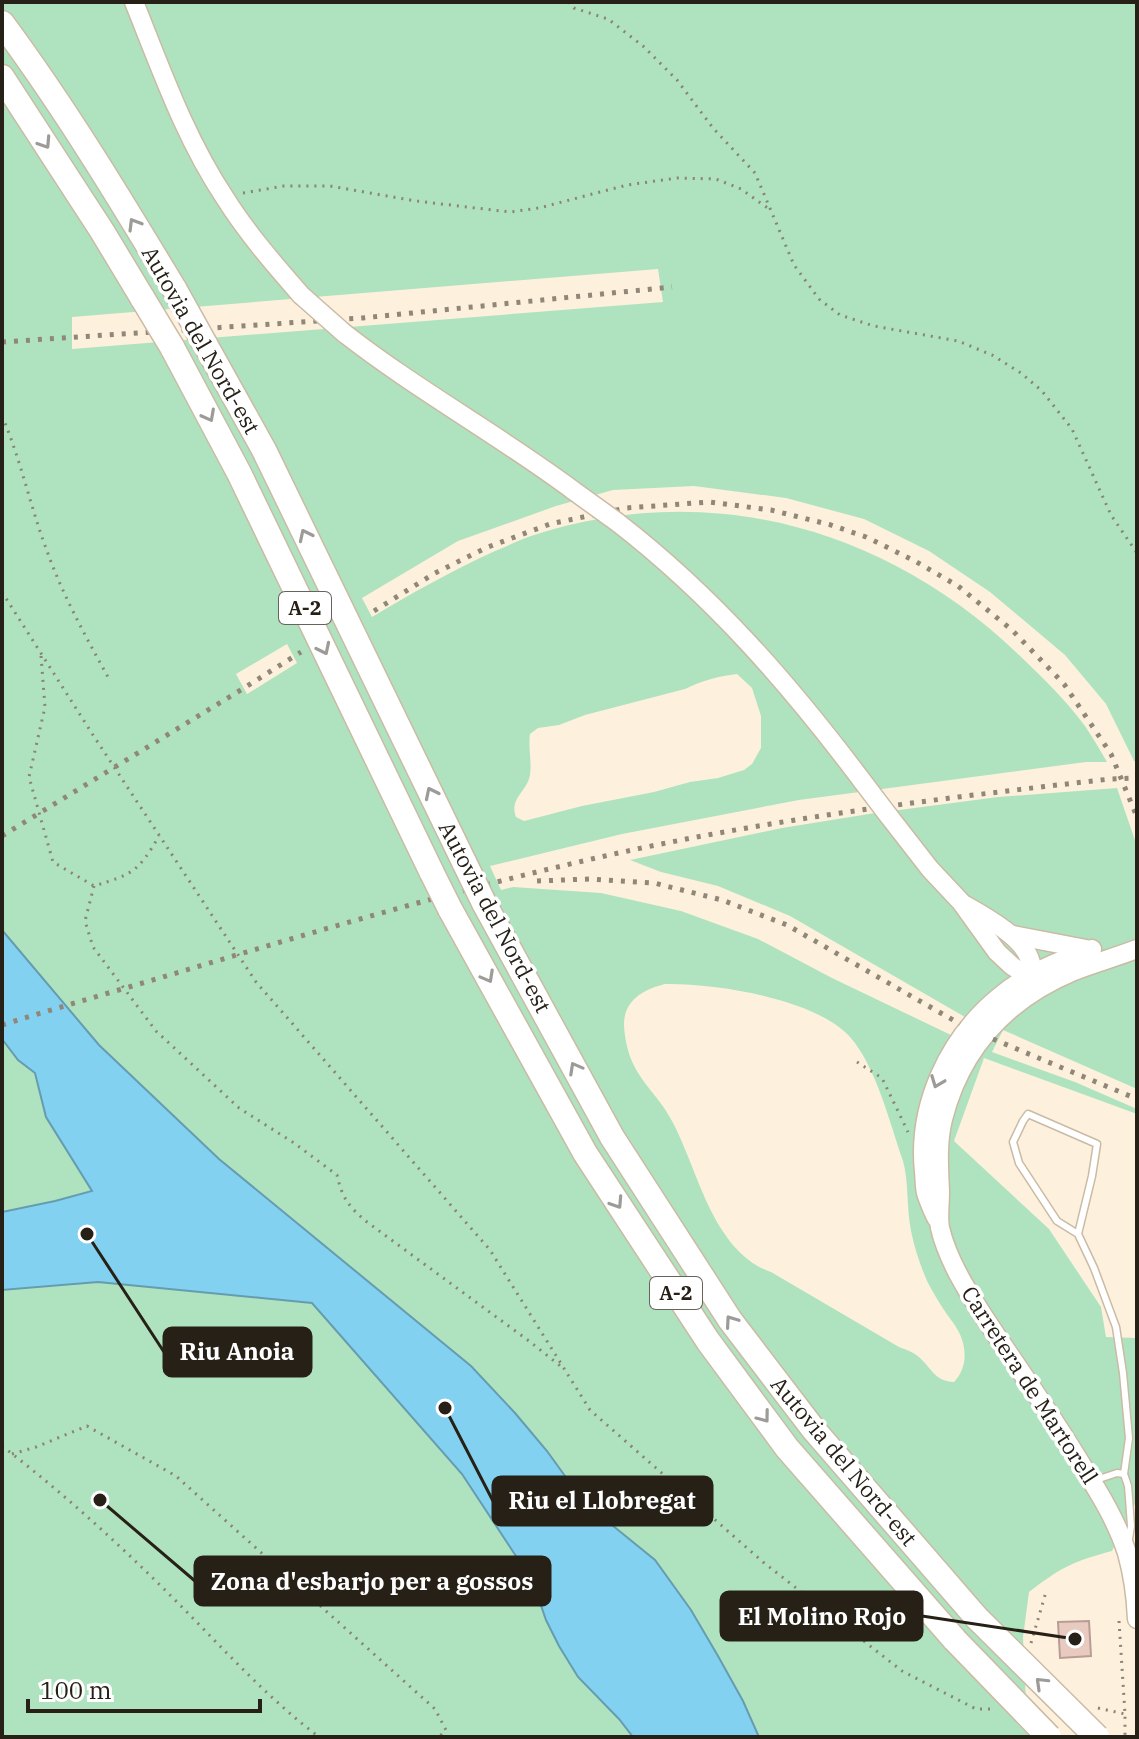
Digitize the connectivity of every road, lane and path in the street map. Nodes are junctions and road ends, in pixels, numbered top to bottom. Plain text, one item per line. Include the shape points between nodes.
1 (134, 2) edge
2 (568, 2) edge
3 (2, 23) edge
4 (2, 77) edge
5 (224, 197) junction
6 (771, 211) junction
7 (2, 416) edge
8 (1137, 553) edge
9 (2, 592) edge
10 (40, 652) junction
11 (109, 679) dead end
12 (159, 835) junction
13 (94, 886) junction
14 (961, 902) junction
15 (1013, 935) junction
16 (1137, 947) edge
17 (1092, 949) junction
18 (997, 952) junction
19 (1076, 970) junction
20 (1032, 974) junction
21 (998, 997) junction
22 (857, 1062) dead end
23 (958, 1078) junction
24 (930, 1152) junction
25 (1078, 1234) junction
26 (566, 1371) junction
27 (2, 1446) edge
28 (12, 1454) junction
29 (1124, 1474) junction
30 (1092, 1482) junction
31 (1129, 1498) junction
32 (1107, 1507) junction
33 (1127, 1554) junction
34 (1119, 1610) dead end
35 (1137, 1619) edge
36 (976, 1709) dead end
37 (319, 1737) edge
38 (439, 1737) edge
39 (1049, 1737) edge
40 (1097, 1737) edge
41 (1125, 1737) edge

1 - 5 main road via 188,132
2 - 6 path via 608,19 677,80 755,173
40 -> 3 highway, Autovia del Nord-est / A-2, bridge via 977,1618 814,1430 730,1320 612,1137 484,903 264,450 110,183
4 -> 39 highway, Autovia del Nord-est / A-2, bridge via 172,347 239,473 450,909 585,1153 708,1341 787,1448 955,1640
5 - 6 path via 284,186 330,186 510,212 677,178 716,179
5 - 14 main road, bridge via 301,295 344,333 574,491 683,576 789,687
6 - 8 path via 794,265 819,299 840,315 958,341 992,355 1042,391 1072,429 1111,515
7 - 11 path via 46,550
9 - 10 path
10 - 12 path
10 - 13 path via 45,707 29,777 53,862
12 - 13 path via 144,862 125,877
12 - 26 path via 256,982 490,1250
13 - 26 path via 85,921 93,947 156,1031 239,1108 337,1175 349,1207 367,1222
14 - 15 main road
14 - 18 main road
15 - 17 main road
15 - 20 main road
16 - 17 main road
16 - 19 main road
17 - 20 main road
18 - 20 main road
18 - 21 main road via 1003,981
19 - 20 main road
19 - 23 main road via 1031,993 1000,1017
20 - 21 main road
20 - 23 main road via 1022,990 981,1026 964,1050
21 -> 24 main road via 961,1038 939,1076 926,1122
22 - 24 path via 882,1078 911,1138
23 - 24 main road
24 - 30 main road, Carretera de Martorell via 939,1226 949,1255
25 - 25 lane via 1057,1221 1019,1163 1013,1142 1028,1114 1097,1144
25 - 29 lane via 1116,1327 1129,1438
26 - 36 path via 590,1410 763,1562 902,1671
27 - 28 path
28 - 37 path via 137,1563 262,1689
28 - 38 path via 87,1426 176,1476 435,1709 446,1730
29 - 30 lane
29 - 31 lane
30 - 32 main road, Carretera de Martorell
31 - 32 lane
31 - 33 lane
32 - 33 main road, Carretera de Martorell
33 - 35 main road, Carretera de Martorell
34 - 41 path

